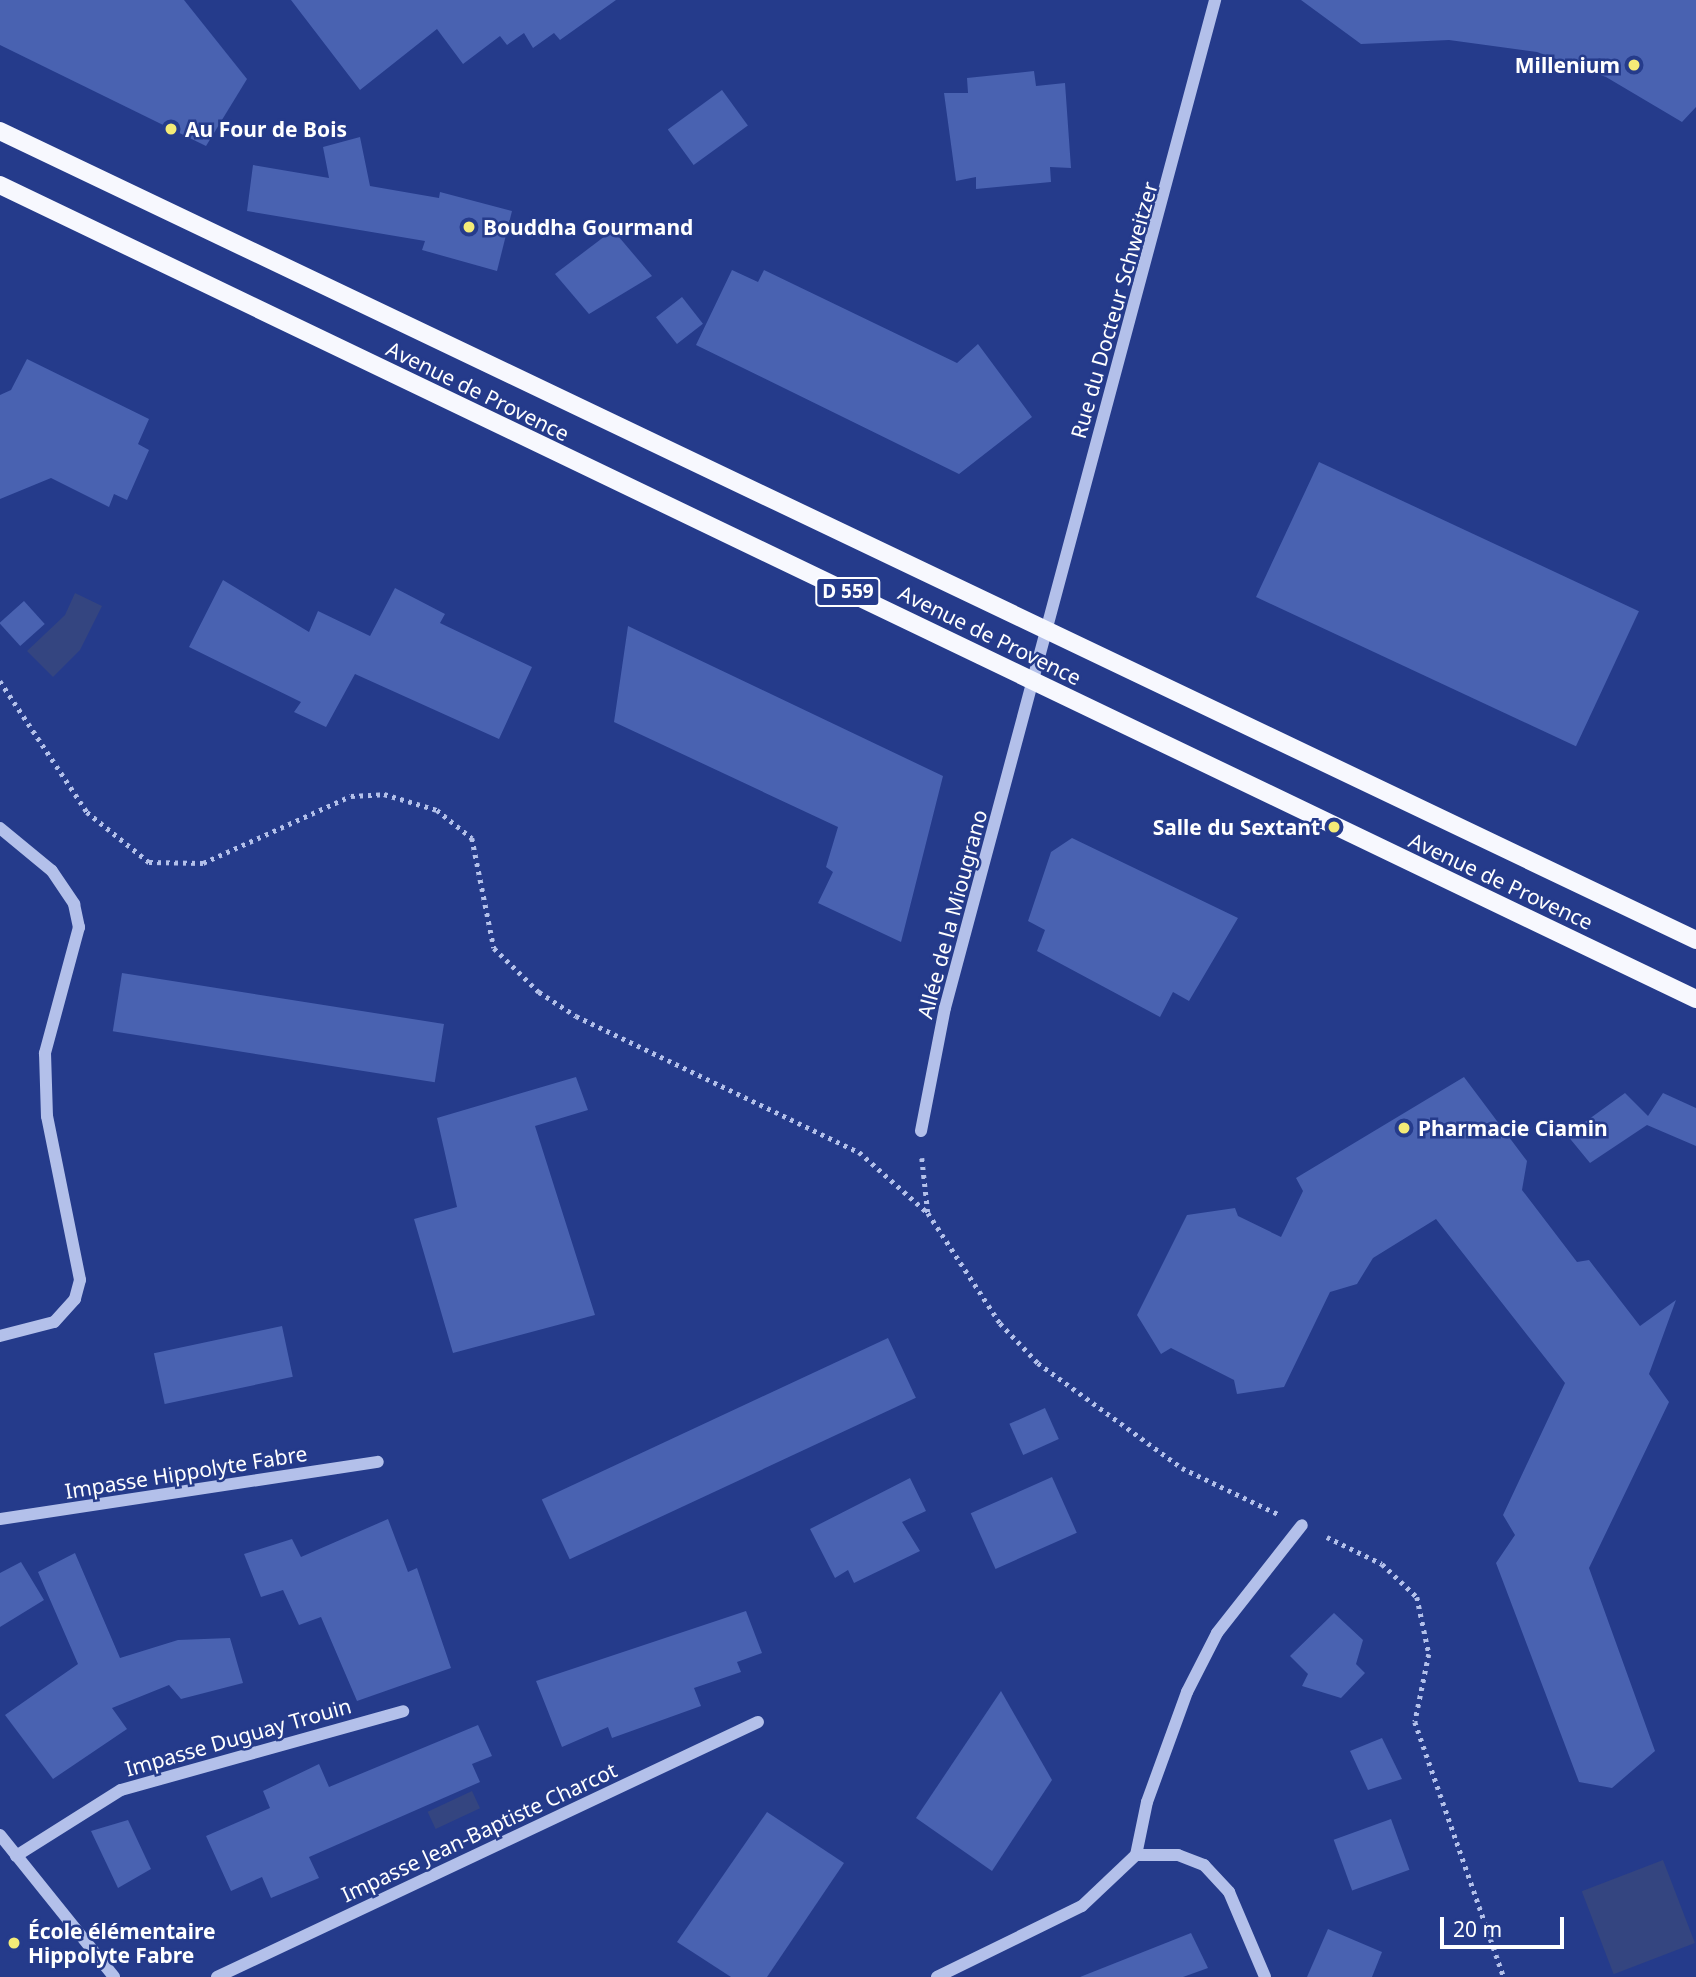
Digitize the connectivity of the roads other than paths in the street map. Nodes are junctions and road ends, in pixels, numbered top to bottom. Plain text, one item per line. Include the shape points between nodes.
1 (1215, 0) edge
2 (0, 131) edge
3 (0, 185) edge
4 (1045, 628) junction
5 (1034, 680) junction
6 (0, 828) edge
7 (1696, 940) edge
8 (1696, 999) edge
9 (921, 1131) road end
10 (0, 1336) edge
11 (379, 1462) dead end
12 (0, 1519) edge
13 (1302, 1525) dead end
14 (403, 1711) dead end
15 (758, 1722) dead end
16 (0, 1835) edge
17 (1136, 1855) junction
18 (16, 1856) junction
19 (114, 1977) edge
20 (217, 1977) edge
21 (937, 1977) edge
22 (1265, 1977) edge

1 - 4 street, Rue du Docteur Schweitzer
2 - 4 main road, Avenue de Provence / D 559
3 - 5 main road, Avenue de Provence / D 559
4 - 5 street, Allée de la Miougrano
4 - 7 main road, Avenue de Provence / D 559
5 - 8 main road, Avenue de Provence / D 559
5 - 9 street, Allée de la Miougrano via 945,1008
6 - 10 street via 52,871 74,905 79,928 45,1053 47,1116 80,1280 75,1299 54,1322
11 - 12 street, Impasse Hippolyte Fabre
13 - 17 street via 1217,1633 1147,1801
14 - 18 street, Impasse Duguay Trouin via 121,1790
15 - 20 street, Impasse Jean-Baptiste Charcot
16 - 18 street
17 - 21 street via 1082,1906
17 - 22 street via 1178,1855 1204,1865 1229,1892
18 - 19 street

